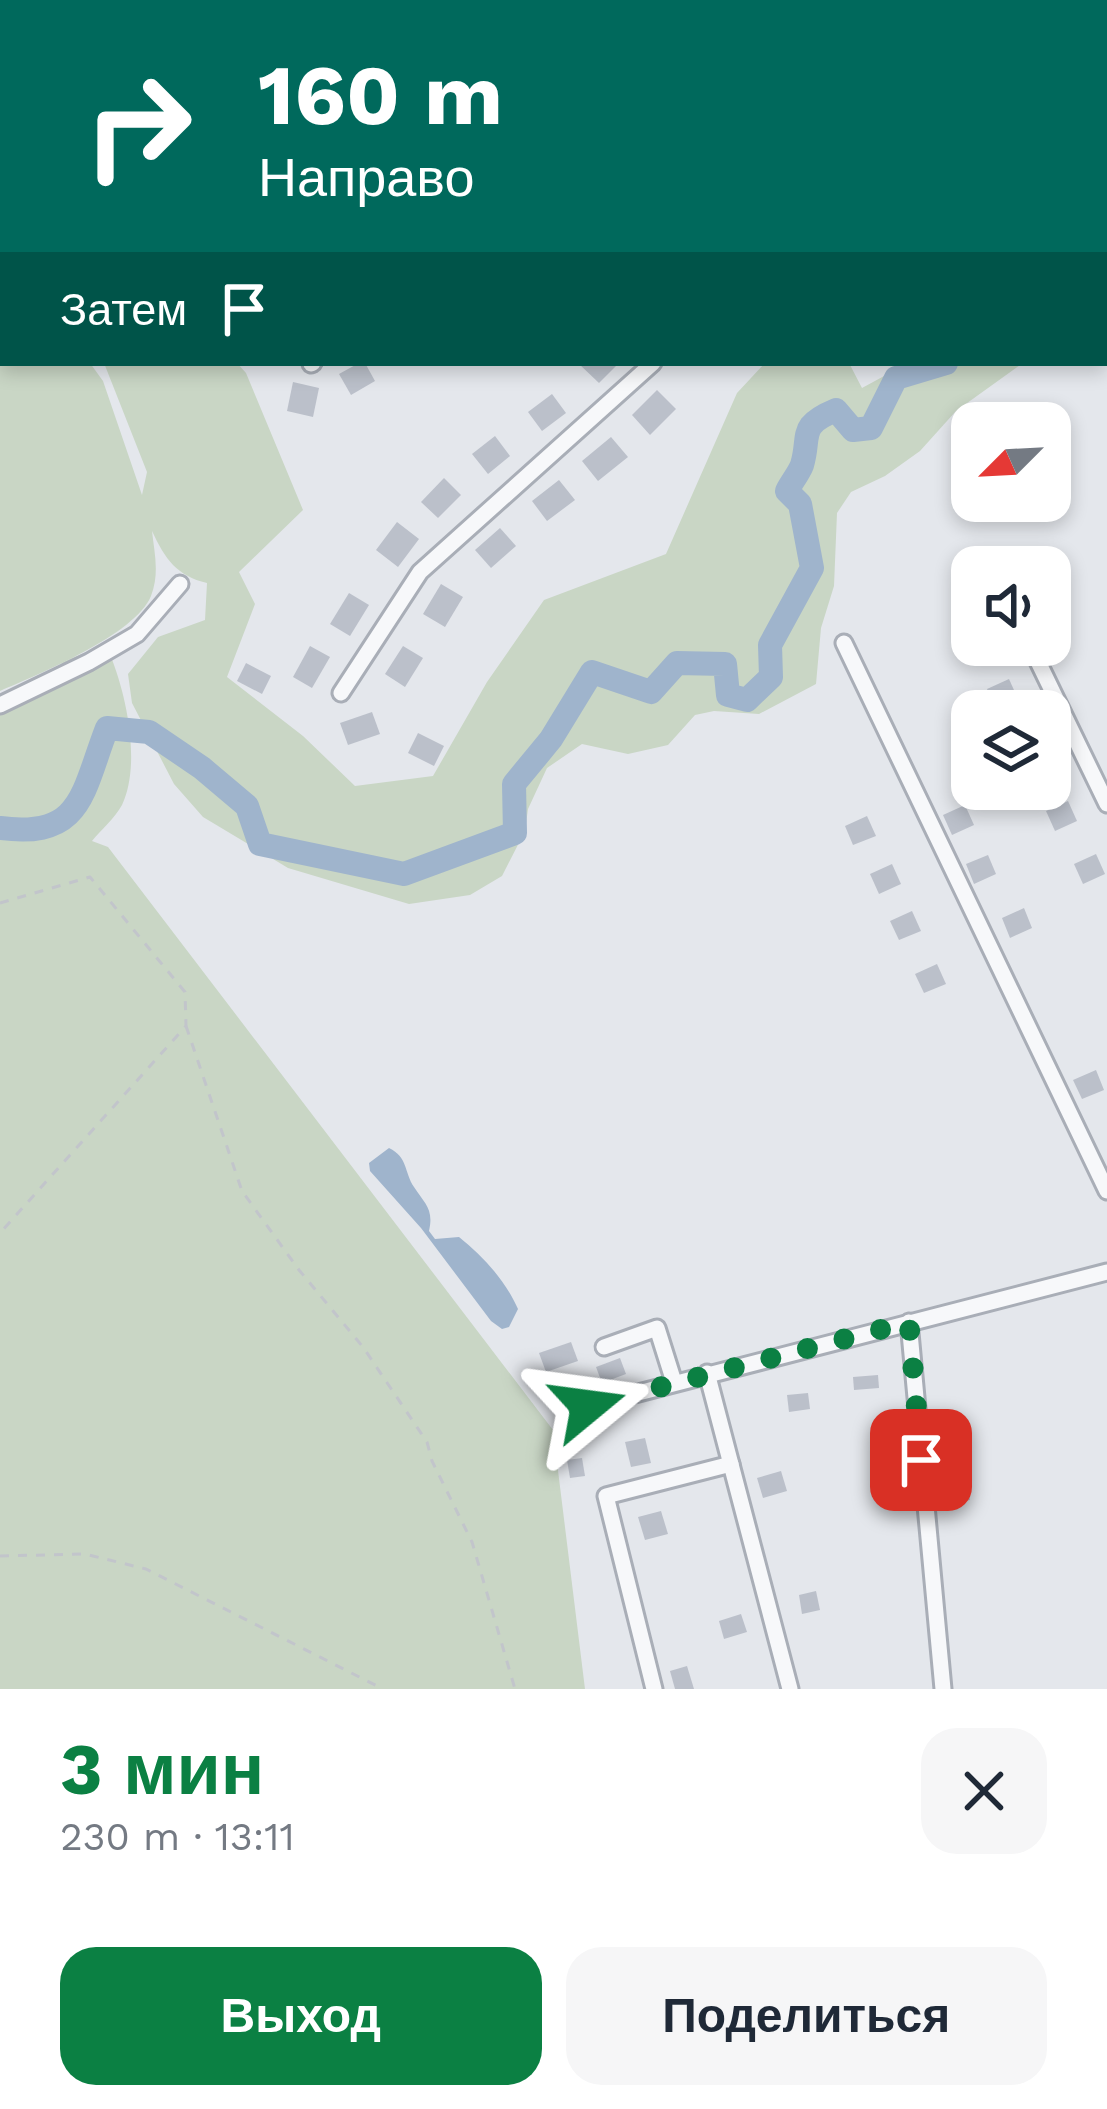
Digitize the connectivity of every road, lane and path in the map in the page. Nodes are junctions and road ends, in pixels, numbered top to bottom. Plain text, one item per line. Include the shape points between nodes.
1 (648, 366) edge
2 (180, 584) dead end
3 (844, 643) dead end
4 (1040, 666) edge
5 (341, 693) dead end
6 (0, 705) edge
7 (1107, 804) edge
8 (0, 904) edge
9 (186, 1026) junction
10 (1107, 1191) edge
11 (0, 1233) edge
12 (1107, 1272) edge
13 (909, 1322) junction
14 (604, 1347) dead end
15 (707, 1373) junction
16 (674, 1382) junction
17 (588, 1406) dead end
18 (731, 1464) junction
19 (0, 1556) edge
20 (383, 1689) edge
21 (515, 1689) edge
22 (654, 1689) edge
23 (790, 1689) edge
24 (943, 1689) edge

1 - 5 street via 420,572
2 - 6 street via 137,634
3 - 10 street
4 - 7 street
8 - 9 path via 90,877 184,992
9 - 11 path
9 - 21 path via 242,1192 428,1442 472,1542
12 - 13 street
13 - 15 street
13 - 24 street
14 - 16 street via 657,1328
15 - 16 street
15 - 18 street
16 - 17 street
18 - 22 street via 606,1496
18 - 23 street
19 - 20 path via 85,1554 146,1569

